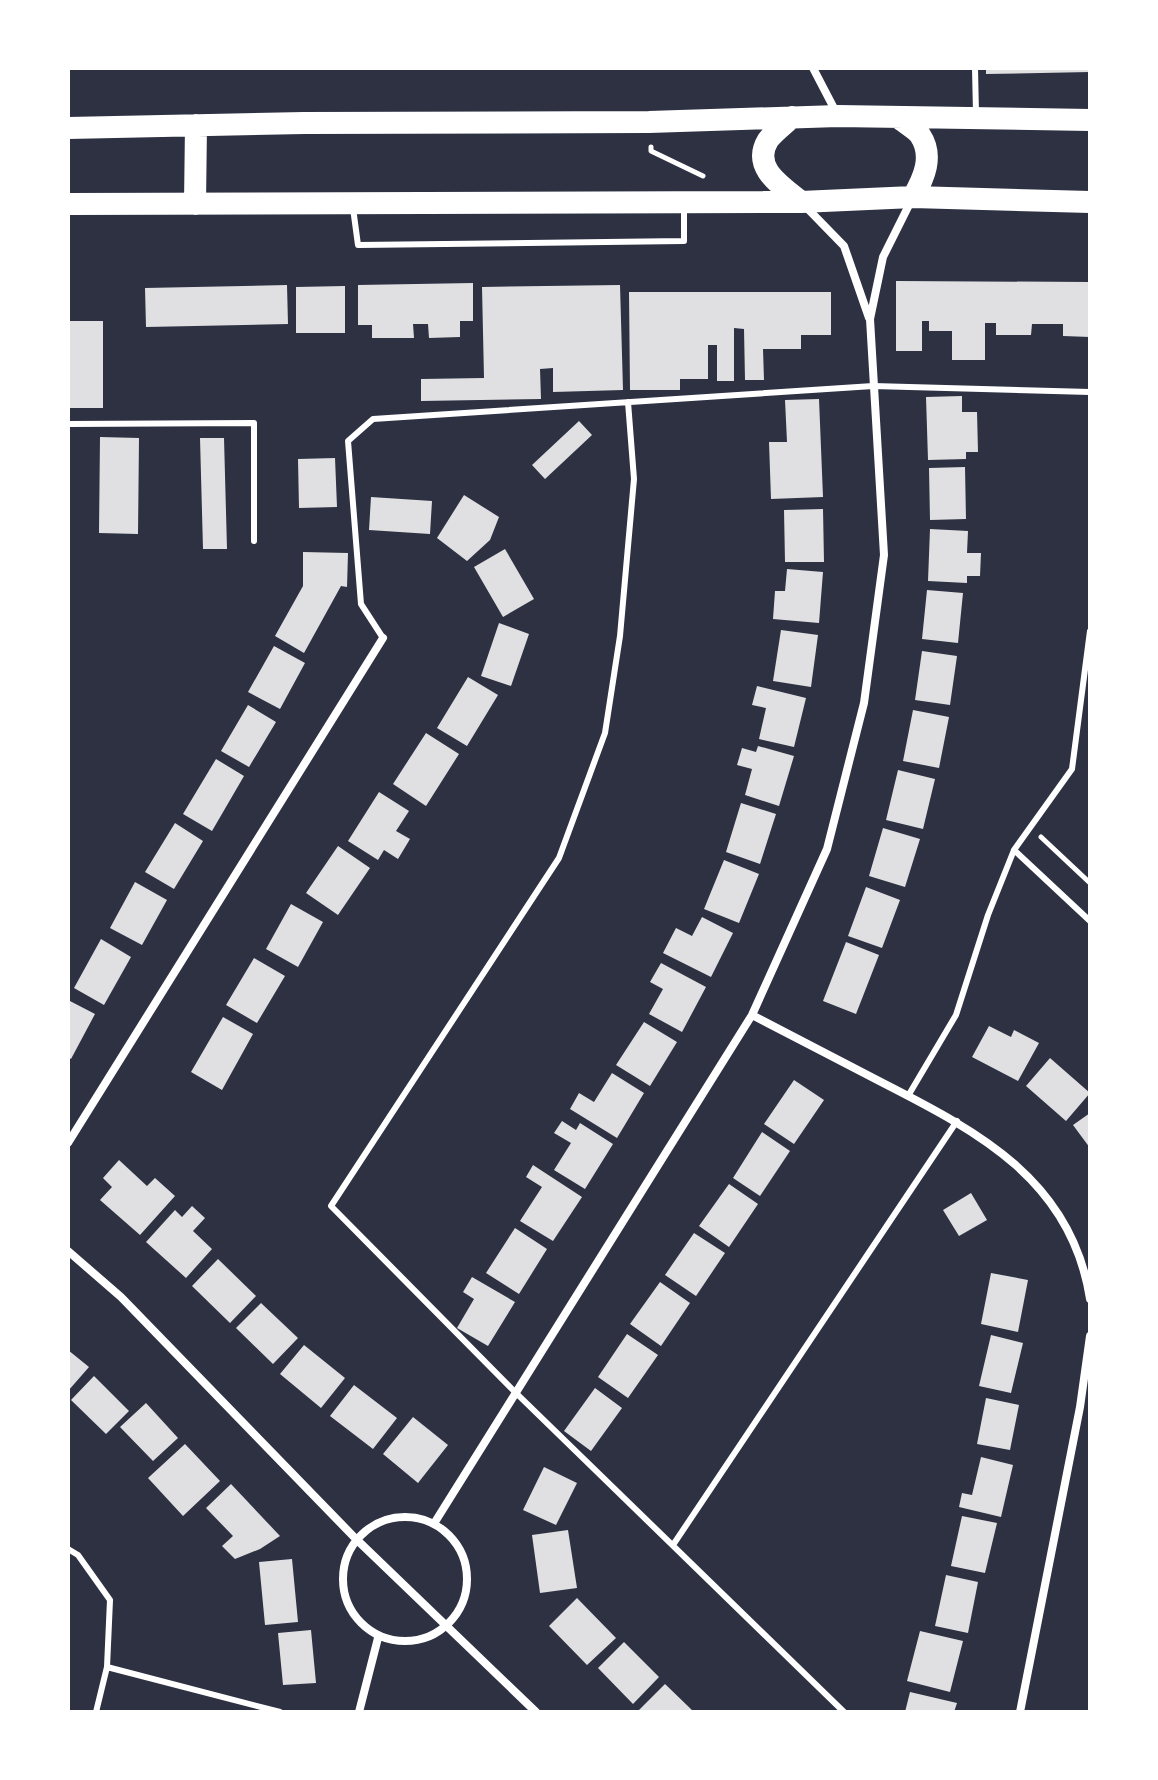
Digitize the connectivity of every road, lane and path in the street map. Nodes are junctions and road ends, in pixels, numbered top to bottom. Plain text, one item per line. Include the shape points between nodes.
1 (813, 68) edge
2 (975, 68) edge
3 (838, 116) junction
4 (792, 117) junction
5 (899, 118) junction
6 (976, 118) junction
7 (1090, 120) edge
8 (649, 122) junction
9 (196, 125) junction
10 (68, 128) edge
11 (913, 197) junction
12 (684, 201) junction
13 (724, 201) junction
14 (801, 202) junction
15 (1090, 202) edge
16 (68, 204) edge
17 (195, 204) junction
18 (352, 204) junction
19 (870, 319) junction
20 (873, 386) junction
21 (1090, 392) edge
22 (628, 402) junction
23 (68, 424) edge
24 (254, 541) dead end
25 (1090, 631) edge
26 (383, 638) joint
27 (1030, 827) junction
28 (1014, 850) junction
29 (1090, 883) edge
30 (1090, 921) edge
31 (752, 1015) junction
32 (908, 1096) junction
33 (957, 1121) junction
34 (68, 1143) edge
35 (68, 1251) edge
36 (1090, 1299) edge
37 (1090, 1336) edge
38 (516, 1393) junction
39 (435, 1522) junction
40 (355, 1538) junction
41 (673, 1545) junction
42 (68, 1549) edge
43 (449, 1626) junction
44 (378, 1638) junction
45 (107, 1667) junction
46 (96, 1712) edge
47 (280, 1712) edge
48 (359, 1712) edge
49 (536, 1712) edge
50 (844, 1712) edge
51 (1020, 1712) edge

1 - 3 street
2 - 6 lane
3 - 4 highway
3 - 5 highway
4 - 8 highway
4 - 14 highway via 768,141 762,160 769,176
5 - 6 highway
5 - 11 highway via 920,135 928,162
6 - 7 highway
8 - 9 highway
8 - 13 path via 651,151 722,185
9 - 10 highway
9 - 17 highway
11 - 14 highway
11 - 15 highway
11 - 19 street via 883,257
12 - 13 highway
12 - 18 highway
12 - 18 lane via 684,241 358,245
13 - 14 highway
14 - 19 street via 844,246
16 - 17 highway
17 - 18 highway
19 - 20 street
20 - 21 lane
20 - 22 lane
20 - 31 street via 884,555 864,703 827,849
22 - 26 lane via 373,419 348,441 361,604
22 - 38 lane via 634,479 620,636 605,733 559,858 331,1206
23 - 24 lane via 254,423
25 - 27 lane via 1072,769
26 - 34 street
27 - 28 lane
27 - 29 path
28 - 30 lane
28 - 32 lane via 956,1015
31 - 32 street
31 - 38 street
32 - 33 street
33 - 36 street via 1024,1172 1052,1203 1086,1270
33 - 41 lane
35 - 40 street via 121,1297
37 - 51 street
38 - 39 street
38 - 41 lane
39 - 40 street via 415,1516 387,1518
39 - 43 street via 457,1541 469,1575
40 - 43 street
40 - 44 street via 341,1581 354,1619
41 - 50 lane
42 - 45 lane via 110,1600
43 - 44 street via 418,1643
43 - 49 street
44 - 48 street
45 - 46 lane
45 - 47 lane

